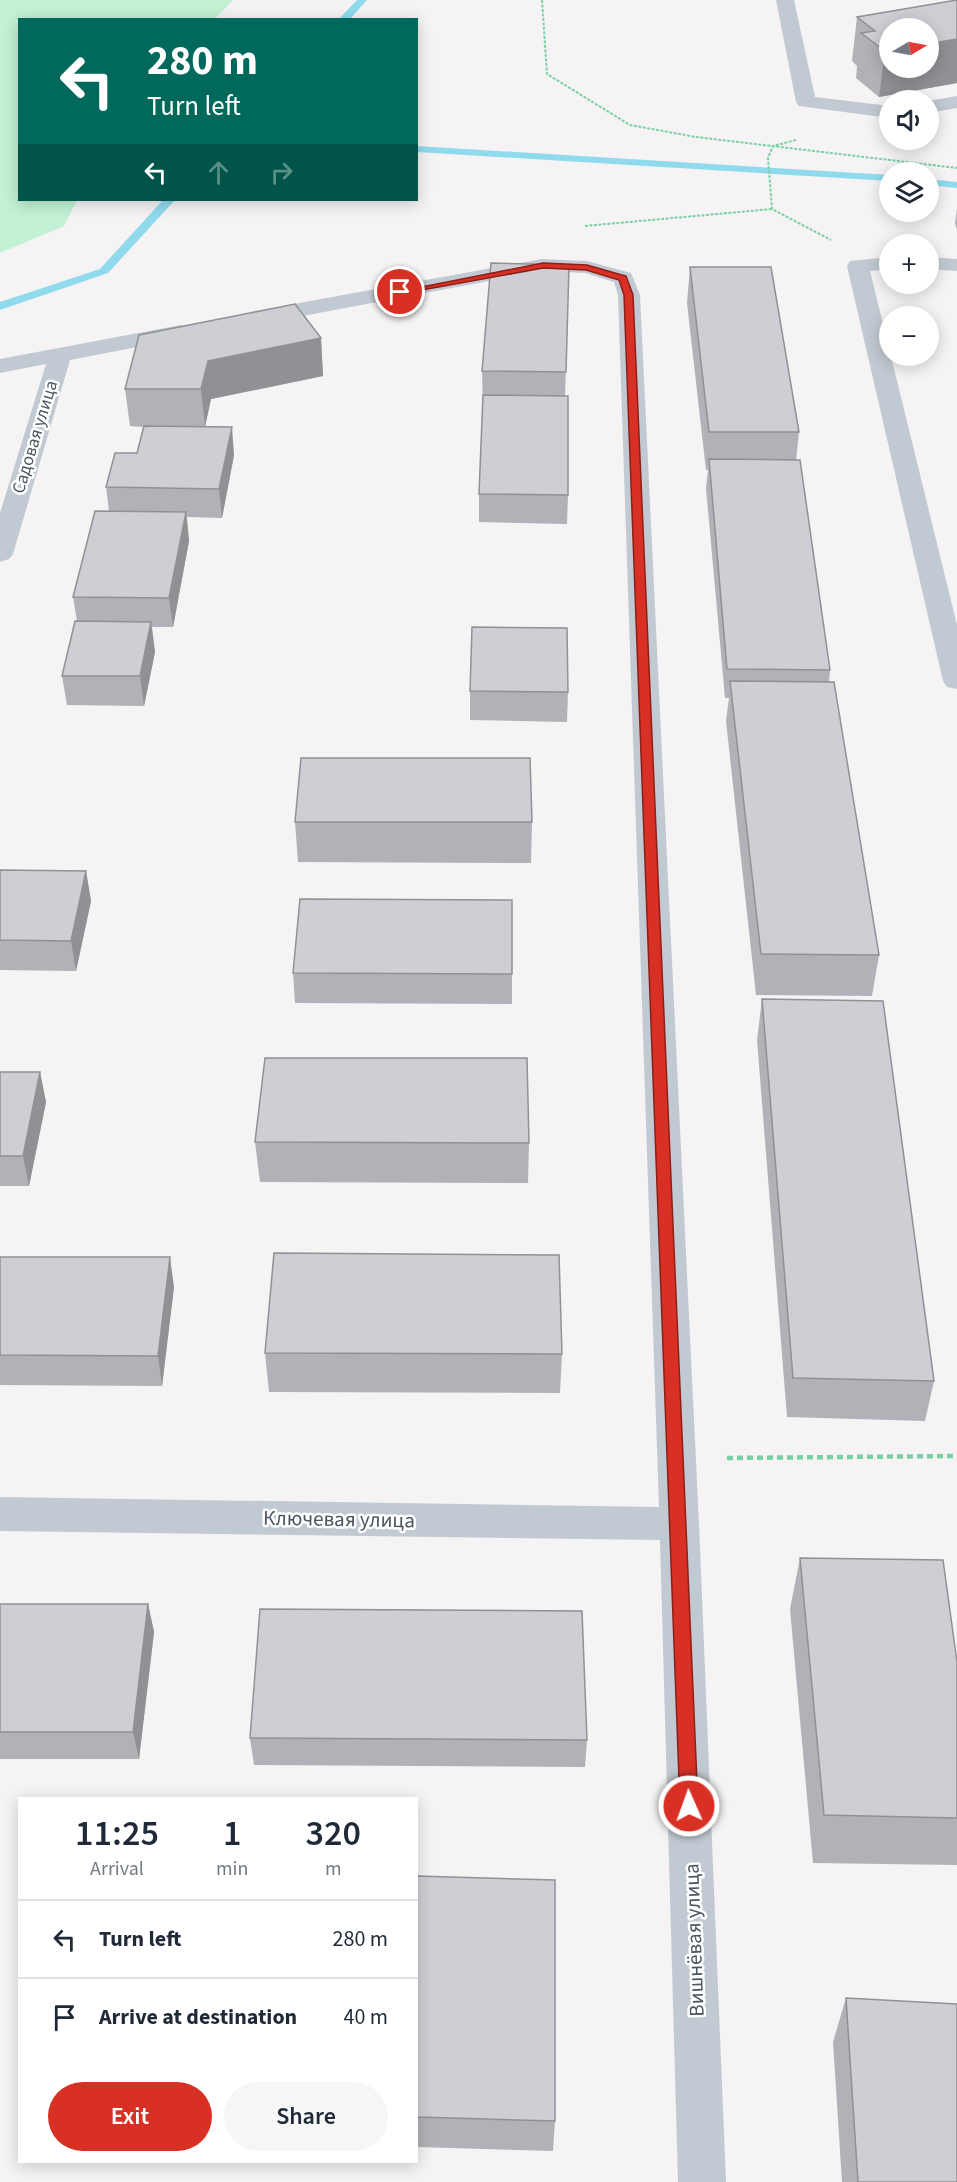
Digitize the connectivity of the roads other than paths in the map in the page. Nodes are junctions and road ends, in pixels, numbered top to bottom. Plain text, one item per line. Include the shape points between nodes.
1 (785, 0) edge
2 (957, 102) edge
3 (939, 105) edge
4 (879, 111) edge
5 (879, 263) edge
6 (939, 264) edge
7 (957, 265) edge
8 (235, 322) edge
9 (200, 329) edge
10 (60, 355) junction
11 (0, 366) edge
12 (0, 554) edge
13 (955, 664) edge
14 (0, 1514) edge
15 (679, 1524) junction
16 (702, 2182) edge

1 - 4 street via 806,102
2 - 3 street
5 - 13 street via 858,266
6 - 7 street
8 - 15 street, Вишнёвая улица via 543,265 587,267 623,278 628,295
9 - 10 street
10 - 11 street
10 - 12 street, Садовая улица
14 - 15 street, Ключевая улица
15 - 16 street, Вишнёвая улица

